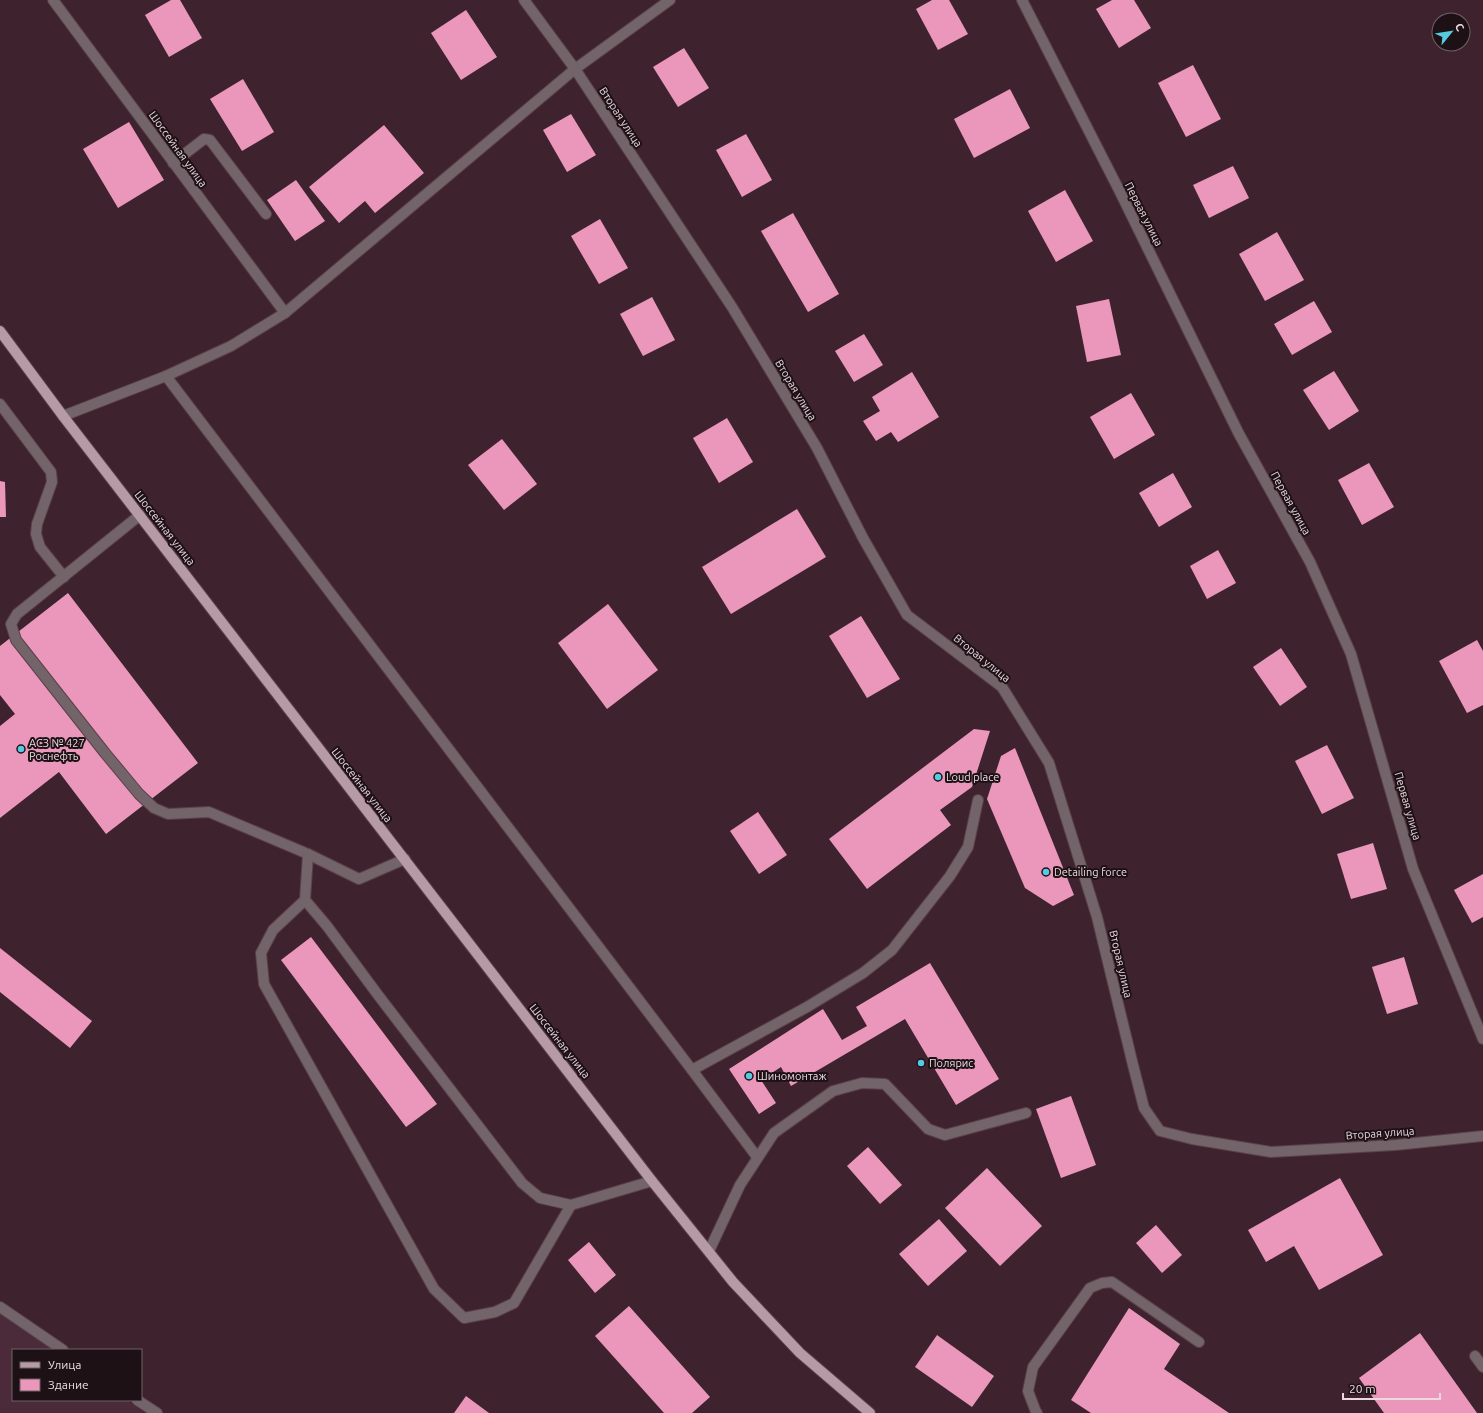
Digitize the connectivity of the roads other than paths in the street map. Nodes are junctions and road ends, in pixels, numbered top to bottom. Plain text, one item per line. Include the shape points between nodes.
1 (53, 0) edge
2 (524, 0) edge
3 (670, 0) edge
4 (1022, 0) edge
5 (575, 69) junction
6 (173, 162) junction
7 (266, 214) dead end
8 (285, 313) junction
9 (0, 331) edge
10 (166, 376) junction
11 (0, 404) edge
12 (63, 416) junction
13 (140, 515) junction
14 (64, 577) junction
15 (978, 800) dead end
16 (308, 854) junction
17 (404, 859) junction
18 (305, 900) junction
19 (1483, 1040) edge
20 (692, 1070) junction
21 (1026, 1113) dead end
22 (1483, 1136) edge
23 (758, 1158) junction
24 (652, 1181) junction
25 (571, 1206) junction
26 (709, 1251) junction
27 (0, 1307) edge
28 (1199, 1342) dead end
29 (62, 1349) edge
30 (1475, 1356) dead end
31 (1483, 1368) edge
32 (139, 1401) edge
33 (157, 1413) edge
34 (870, 1413) edge
35 (1037, 1413) edge

1 - 6 street, Шоссейная улица
2 - 5 street, Вторая улица
3 - 5 street
4 - 19 street, Первая улица via 1239,434 1310,562 1352,654 1413,870
5 - 8 street
5 - 22 street, Вторая улица via 732,308 817,448 863,538 908,615 1002,687 1049,763 1098,916 1144,1108 1160,1131 1271,1152 1396,1145
6 - 7 street via 204,139 210,140
6 - 8 street, Шоссейная улица
8 - 10 street via 231,346
9 - 12 main road, Шоссейная улица
10 - 12 street
10 - 20 street
11 - 14 street via 51,472 52,482 36,524 36,534 40,547
12 - 13 main road, Шоссейная улица
13 - 14 street
13 - 17 main road, Шоссейная улица
14 - 16 street via 17,614 11,624 16,640 139,794 154,808 168,814 209,812
15 - 20 street via 968,847 950,876 892,950 863,973 807,1007
16 - 17 street via 359,879
16 - 18 street
17 - 24 main road, Шоссейная улица
18 - 25 street via 522,1183 540,1198
18 - 25 street via 274,930 261,953 264,984 434,1289 464,1318 495,1312 514,1303
20 - 23 street
21 - 23 street via 945,1135 928,1129 885,1084 862,1083 833,1091 774,1133
23 - 26 street via 740,1185
24 - 25 street
24 - 26 main road, Шоссейная улица
26 - 34 main road, Шоссейная улица via 733,1282 800,1353
27 - 29 street
28 - 35 street via 1112,1282 1090,1288 1033,1367 1028,1391
30 - 31 street
32 - 33 street

